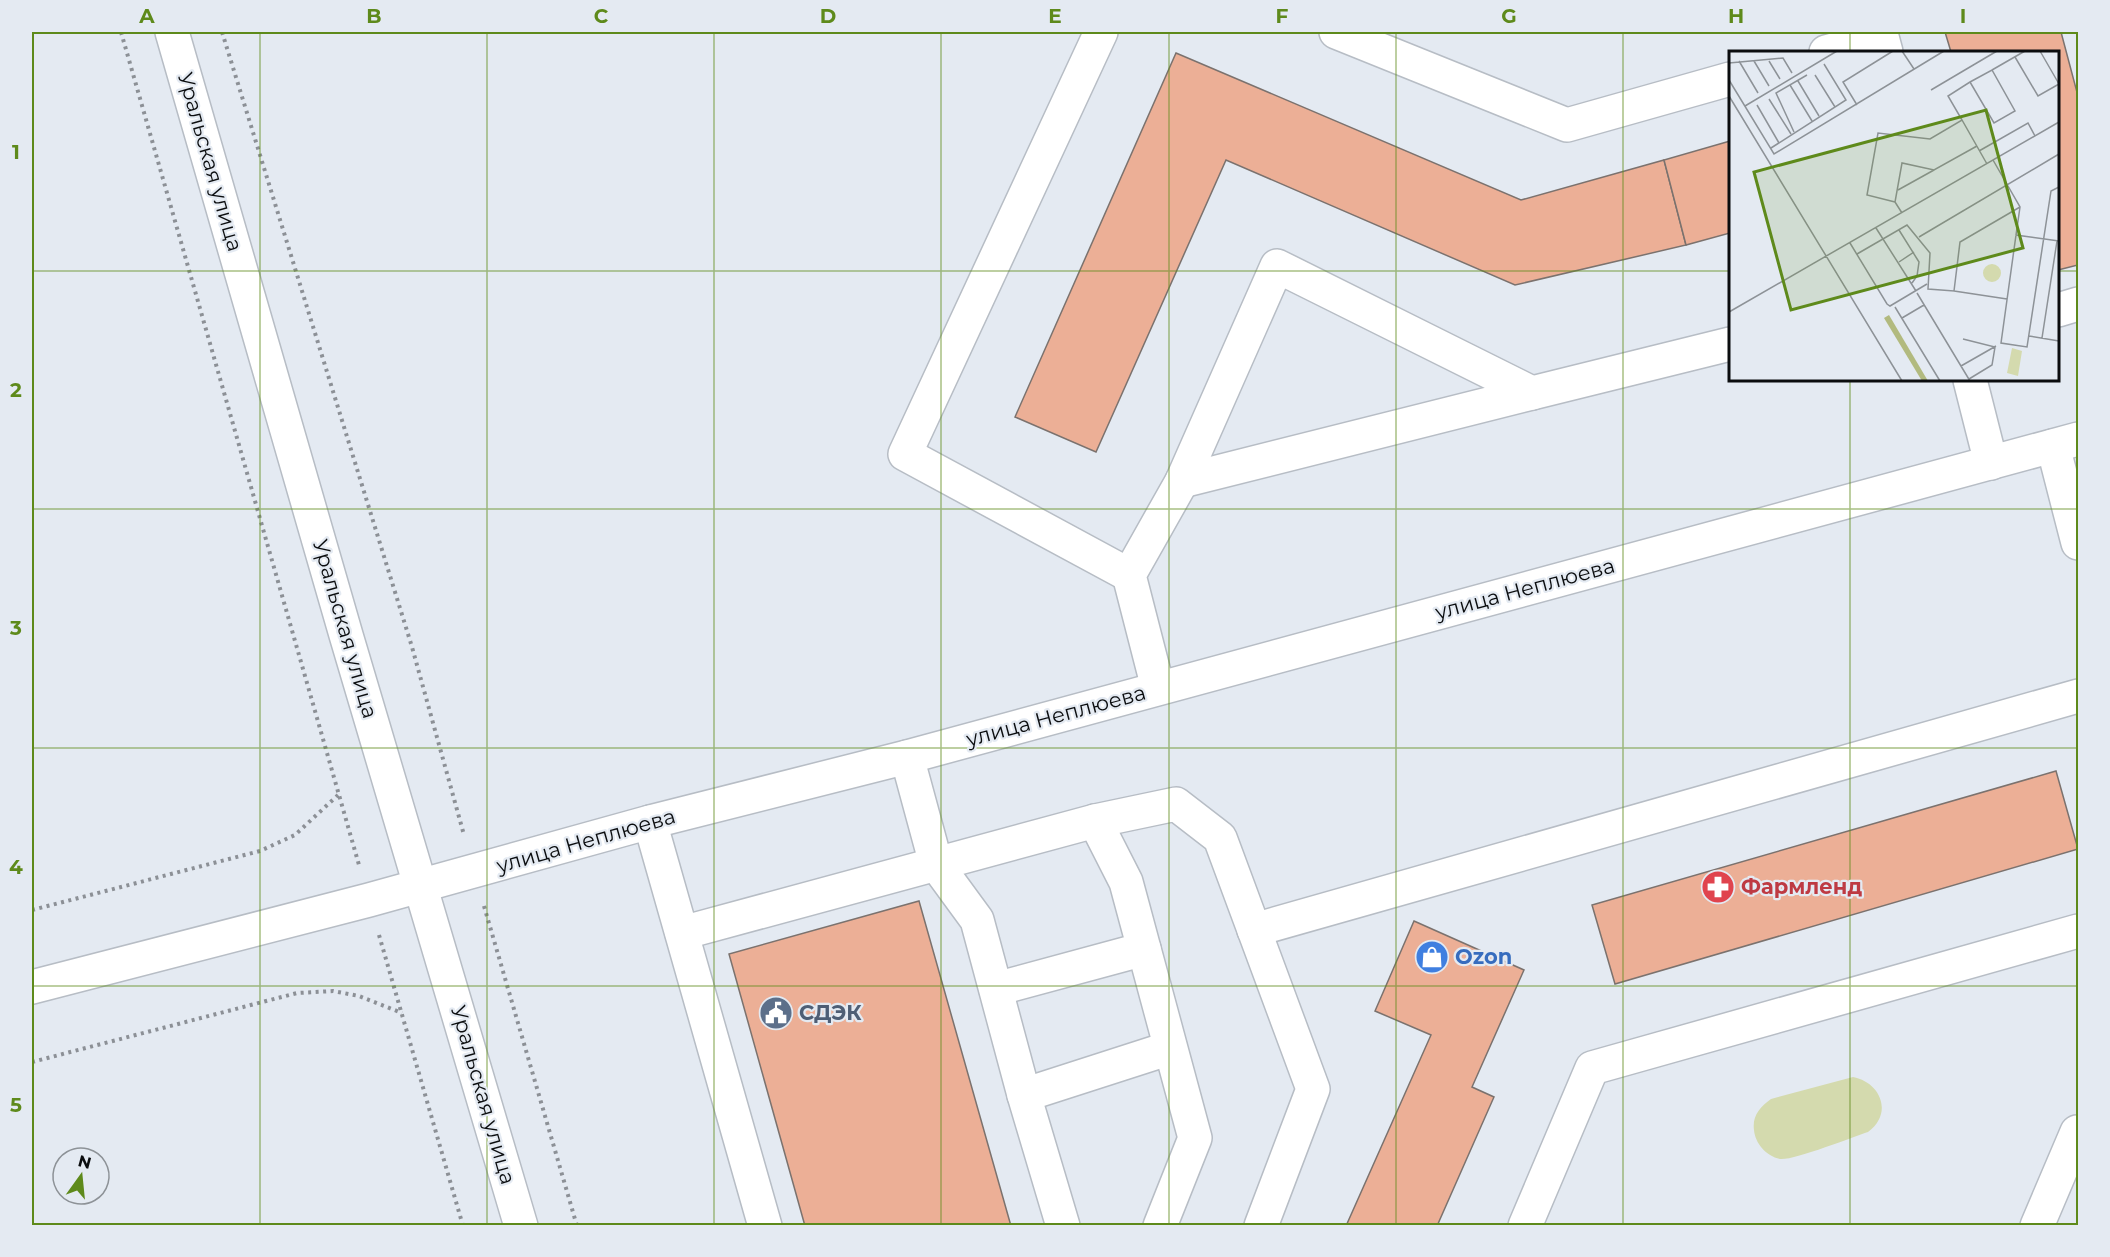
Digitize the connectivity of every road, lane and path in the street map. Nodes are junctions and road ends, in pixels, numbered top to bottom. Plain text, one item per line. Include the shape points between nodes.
1 (121, 32) edge
2 (172, 32) edge
3 (222, 32) edge
4 (1101, 32) edge
5 (1336, 32) edge
6 (1882, 40) edge
7 (1831, 51) edge
8 (1729, 80) edge
9 (2079, 304) edge
10 (2059, 310) edge
11 (1729, 344) edge
12 (1970, 381) edge
13 (1532, 393) junction
14 (2066, 442) edge
15 (1991, 463) junction
16 (1182, 482) junction
17 (2079, 543) edge
18 (1129, 575) junction
19 (1158, 688) junction
20 (2079, 696) edge
21 (907, 758) junction
22 (339, 795) junction
23 (1095, 820) junction
24 (650, 822) junction
25 (936, 864) junction
26 (474, 872) junction
27 (422, 885) junction
28 (369, 900) junction
29 (32, 910) edge
30 (1254, 930) junction
31 (2079, 931) edge
32 (682, 933) junction
33 (1144, 949) junction
34 (32, 987) edge
35 (996, 989) junction
36 (402, 1013) junction
37 (1170, 1047) junction
38 (32, 1062) edge
39 (1024, 1095) junction
40 (2078, 1131) edge
41 (463, 1226) edge
42 (521, 1226) edge
43 (577, 1226) edge
44 (765, 1226) edge
45 (1063, 1226) edge
46 (1160, 1226) edge
47 (1261, 1226) edge
48 (1525, 1226) edge
49 (2037, 1226) edge

1 - 22 path
2 - 27 main road, Уральская улица
3 - 26 path via 412,647
4 - 18 main road via 905,454
5 - 8 main road via 1567,125
6 - 7 main road
9 - 10 main road
11 - 13 main road
12 - 15 main road
13 - 16 main road
13 - 16 main road via 1277,266
14 - 15 main road, улица Неплюева
14 - 17 main road
15 - 19 main road, улица Неплюева
16 - 18 main road
18 - 19 main road
19 - 21 main road, улица Неплюева
20 - 30 main road
21 - 24 main road, улица Неплюева
21 - 25 main road
22 - 28 path
22 - 29 path via 295,835 260,851
23 - 25 main road
23 - 30 main road via 1176,804 1221,838
23 - 33 main road via 1125,882
24 - 26 main road, улица Неплюева
24 - 32 main road
25 - 32 main road
25 - 35 main road via 977,920
26 - 27 main road, улица Неплюева
26 - 43 path
27 - 28 main road, улица Неплюева
27 - 42 main road, Уральская улица
28 - 34 main road, улица Неплюева
28 - 36 path
30 - 47 main road via 1313,1089
31 - 48 main road via 1592,1068
32 - 44 main road
33 - 35 main road
33 - 37 main road
35 - 39 main road
36 - 38 path via 375,1001 333,991 297,993
36 - 41 path
37 - 39 main road
37 - 46 main road via 1195,1138
39 - 45 main road
40 - 49 main road

